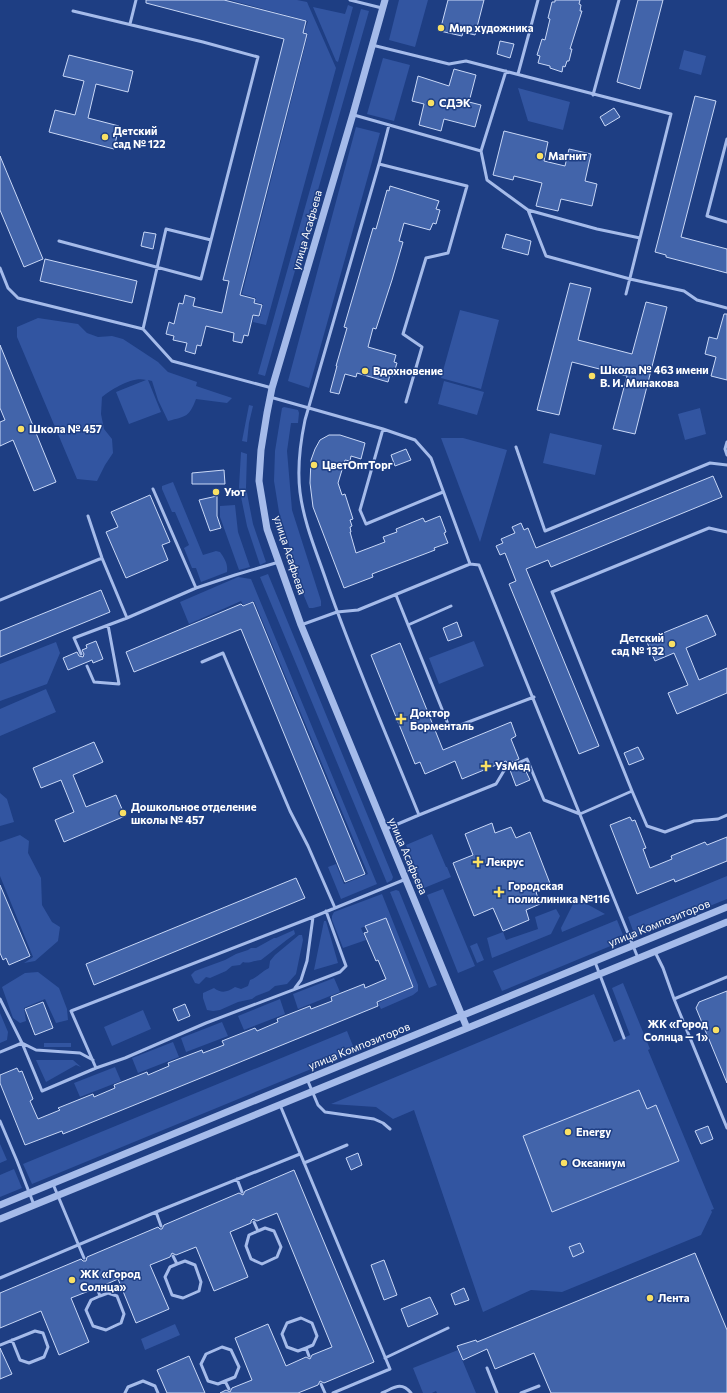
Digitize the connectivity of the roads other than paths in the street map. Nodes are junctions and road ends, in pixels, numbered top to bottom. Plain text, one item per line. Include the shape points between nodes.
1 (136, 0) edge
2 (350, 0) edge
3 (385, 0) edge
4 (538, 0) edge
5 (619, 0) edge
6 (382, 8) junction
7 (73, 11) dead end
8 (130, 24) junction
9 (372, 45) junction
10 (506, 71) junction
11 (518, 74) junction
12 (593, 95) junction
13 (353, 114) junction
14 (389, 125) junction
15 (727, 138) edge
16 (481, 151) junction
17 (379, 164) junction
18 (528, 210) junction
19 (727, 222) edge
20 (640, 238) junction
21 (211, 240) junction
22 (59, 241) dead end
23 (0, 268) edge
24 (157, 268) junction
25 (630, 278) junction
26 (626, 294) dead end
27 (727, 308) edge
28 (143, 329) junction
29 (272, 388) junction
30 (270, 396) junction
31 (406, 402) dead end
32 (308, 407) junction
33 (383, 429) junction
34 (727, 442) edge
35 (516, 447) dead end
36 (727, 455) edge
37 (727, 465) edge
38 (153, 489) dead end
39 (443, 492) junction
40 (88, 516) dead end
41 (727, 532) edge
42 (102, 558) junction
43 (279, 562) junction
44 (470, 564) junction
45 (196, 588) junction
46 (396, 595) junction
47 (0, 600) edge
48 (451, 606) dead end
49 (337, 612) junction
50 (126, 618) junction
51 (108, 625) junction
52 (301, 625) junction
53 (408, 625) junction
54 (81, 654) dead end
55 (202, 662) dead end
56 (87, 666) dead end
57 (534, 697) junction
58 (632, 791) junction
59 (419, 814) junction
60 (580, 814) junction
61 (727, 816) edge
62 (385, 830) junction
63 (406, 879) junction
64 (727, 907) edge
65 (335, 908) junction
66 (326, 911) junction
67 (313, 917) junction
68 (727, 922) edge
69 (633, 946) junction
70 (655, 952) junction
71 (638, 958) junction
72 (595, 961) junction
73 (600, 974) junction
74 (727, 977) edge
75 (293, 989) junction
76 (0, 999) edge
77 (674, 999) junction
78 (462, 1016) junction
79 (467, 1028) junction
80 (624, 1038) dead end
81 (22, 1043) junction
82 (0, 1052) edge
83 (93, 1060) junction
84 (96, 1068) junction
85 (308, 1079) junction
86 (313, 1091) junction
87 (280, 1105) junction
88 (0, 1121) edge
89 (727, 1128) edge
90 (390, 1129) dead end
91 (347, 1144) dead end
92 (300, 1154) junction
93 (304, 1163) junction
94 (237, 1179) junction
95 (53, 1184) junction
96 (242, 1192) dead end
97 (29, 1193) junction
98 (58, 1195) junction
99 (0, 1205) edge
100 (34, 1205) junction
101 (156, 1212) junction
102 (0, 1219) edge
103 (254, 1222) dead end
104 (161, 1226) dead end
105 (258, 1231) junction
106 (79, 1244) junction
107 (174, 1256) dead end
108 (84, 1258) dead end
109 (177, 1264) junction
110 (0, 1278) edge
111 (97, 1288) dead end
112 (100, 1296) junction
113 (448, 1328) dead end
114 (12, 1340) junction
115 (0, 1345) edge
116 (306, 1348) junction
117 (310, 1356) dead end
118 (385, 1358) junction
119 (487, 1368) dead end
120 (225, 1381) junction
121 (321, 1384) dead end
122 (539, 1386) dead end
123 (229, 1389) dead end
124 (125, 1393) edge
125 (158, 1393) edge
126 (325, 1393) edge
127 (333, 1393) edge
128 (382, 1393) edge
129 (411, 1393) edge
130 (497, 1393) edge
131 (522, 1393) edge

1 - 8 lane
2 - 6 lane
3 - 6 street, улица Асафьева
4 - 11 lane
5 - 12 lane
6 - 9 street, улица Асафьева
7 - 8 lane
8 - 21 lane via 258,57
9 - 10 lane via 449,64 466,61
9 - 13 street, улица Асафьева
10 - 11 lane
10 - 16 lane
11 - 12 lane
12 - 20 lane via 671,114
13 - 14 lane
13 - 29 street, улица Асафьева
14 - 16 lane
14 - 17 lane
15 - 19 lane via 706,216
16 - 18 lane via 487,180
17 - 31 lane via 467,186 448,253 426,258 403,334 422,346
17 - 32 lane
18 - 20 lane
18 - 25 lane via 546,256
20 - 25 lane
21 - 24 lane via 201,279
21 - 24 lane via 166,229
22 - 24 lane
23 - 28 lane via 8,288 18,298
24 - 28 lane
25 - 26 lane
25 - 27 lane via 684,291 697,300
28 - 29 lane via 172,362
29 - 30 street, улица Асафьева
30 - 32 lane
30 - 43 street, улица Асафьева via 259,481 268,529
32 - 33 lane
32 - 49 lane via 300,441 300,492 305,517
33 - 39 lane via 415,440 431,458
33 - 39 lane via 360,510 366,524
34 - 36 lane
35 - 37 lane via 545,531 710,463
38 - 45 lane
39 - 44 lane
40 - 42 lane
41 - 58 lane via 709,528 552,592
42 - 47 lane
42 - 50 lane
43 - 45 lane
43 - 52 street, улица Асафьева
44 - 46 lane
44 - 57 lane via 479,565
45 - 50 lane
46 - 49 lane via 358,610
46 - 53 lane
48 - 53 lane
49 - 52 lane
49 - 59 lane
50 - 51 lane
51 - 54 lane via 74,638
51 - 56 lane via 119,684 94,682
52 - 62 street, улица Асафьева
53 - 57 lane via 450,729
55 - 65 lane via 223,653 290,811
57 - 60 lane
58 - 60 lane
58 - 61 lane via 647,826 664,832 694,821
59 - 60 lane via 496,784 505,769 527,759 544,800
59 - 62 lane
60 - 69 lane
62 - 63 street, улица Асафьева
63 - 65 lane
63 - 78 street, улица Асафьева
64 - 69 street, улица Композиторов
65 - 66 lane
66 - 67 lane
66 - 75 lane via 346,966 340,972
67 - 75 lane via 307,961 301,980
67 - 83 lane via 71,1011
68 - 70 street
69 - 71 lane
69 - 72 street, улица Композиторов
70 - 71 street
70 - 77 lane
71 - 73 street
72 - 73 lane
72 - 78 street, улица Композиторов
73 - 79 street
73 - 80 lane
74 - 77 lane
75 - 84 lane
76 - 81 lane
77 - 89 lane
78 - 79 street, улица Асафьева
78 - 85 street, улица Композиторов
79 - 86 street
81 - 82 lane
81 - 83 lane via 36,1050 80,1053
81 - 84 lane via 42,1091
83 - 84 lane
85 - 86 lane
85 - 95 street, улица Композиторов
86 - 87 street
86 - 90 lane via 318,1105 325,1112 374,1119
87 - 92 lane
87 - 98 street
88 - 97 lane
91 - 93 lane
92 - 93 lane
92 - 94 lane
93 - 118 lane
94 - 96 lane
94 - 101 lane
95 - 97 street, улица Композиторов
95 - 98 lane
97 - 99 street, улица Композиторов
97 - 100 lane
98 - 100 street
98 - 106 lane
100 - 102 street
101 - 104 lane
101 - 106 lane
103 - 105 lane
105 - 105 lane via 249,1235 246,1246 251,1259 262,1264 277,1257 281,1247 274,1231 265,1228
106 - 108 lane
106 - 110 lane
107 - 109 lane
109 - 109 lane via 170,1267 165,1277 172,1295 183,1298 199,1291 202,1282 195,1265 185,1261
111 - 112 lane
112 - 112 lane via 91,1300 86,1310 93,1326 106,1330 121,1323 124,1314 117,1296 108,1293
113 - 118 lane
114 - 114 lane via 35,1331 43,1333 48,1347 44,1356 28,1363 20,1360
114 - 115 lane
116 - 116 lane via 298,1351 287,1347 282,1334 287,1323 301,1318 312,1324 317,1336 313,1345
116 - 117 lane
118 - 127 lane via 390,1369
119 - 130 lane
120 - 120 lane via 218,1384 208,1381 202,1364 206,1354 222,1347 231,1350 239,1367 235,1377
120 - 123 lane
121 - 126 lane
122 - 131 lane
124 - 125 lane via 128,1387 143,1380 155,1386
128 - 129 lane via 400,1386 406,1387

